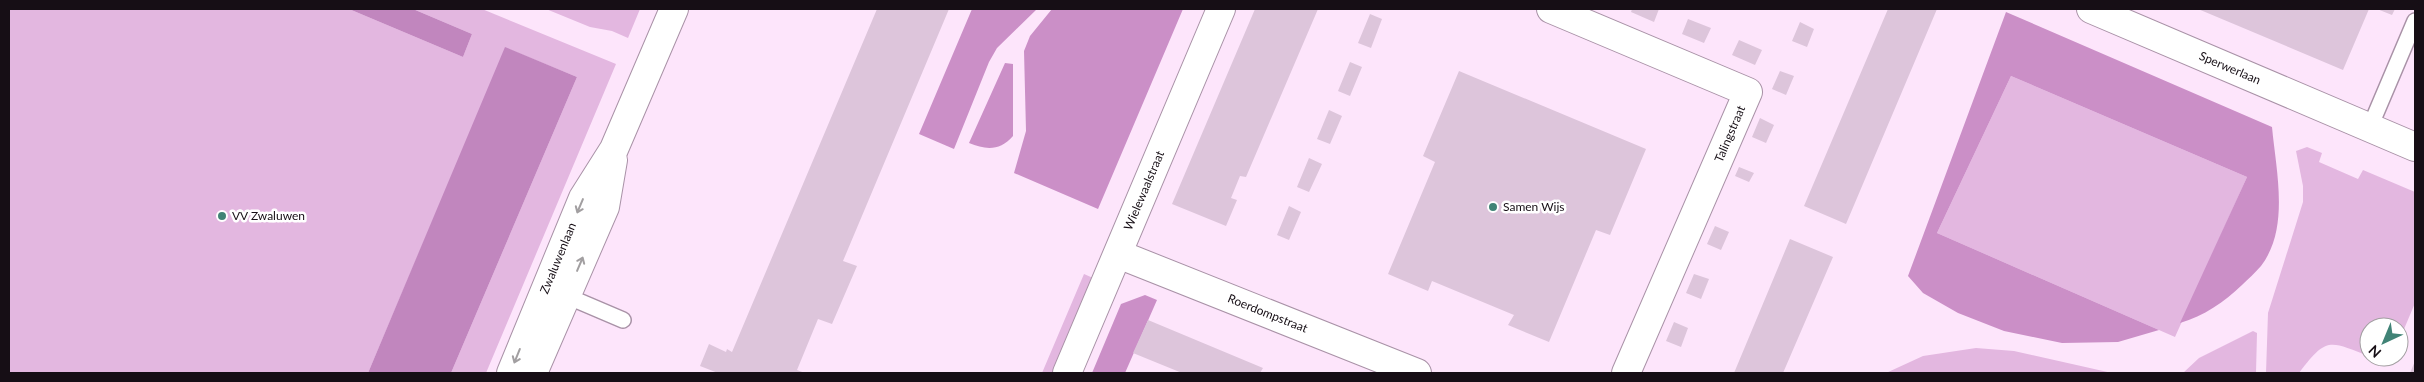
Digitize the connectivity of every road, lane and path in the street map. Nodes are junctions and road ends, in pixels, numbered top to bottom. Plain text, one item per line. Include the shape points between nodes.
1 (674, 9) edge
2 (1221, 9) edge
3 (1551, 9) edge
4 (2091, 9) edge
5 (2415, 21) edge
6 (2370, 127) junction
7 (2415, 147) edge
8 (1118, 254) junction
9 (556, 291) junction
10 (623, 320) dead end
11 (511, 373) edge
12 (533, 373) edge
13 (1067, 373) edge
14 (1417, 373) edge
15 (1626, 373) edge

1 - 9 street, Zwaluwenlaan via 614,150 605,207
2 - 8 street, Wielewaalstraat
3 - 15 street, Talingstraat via 1748,92
4 - 6 street, Sperwerlaan
5 - 6 lane
6 - 7 street, Sperwerlaan
8 - 13 street, Wielewaalstraat
8 - 14 street, Roerdompstraat
9 - 10 lane
9 -> 11 street, Zwaluwenlaan
9 - 12 street, Zwaluwenlaan

